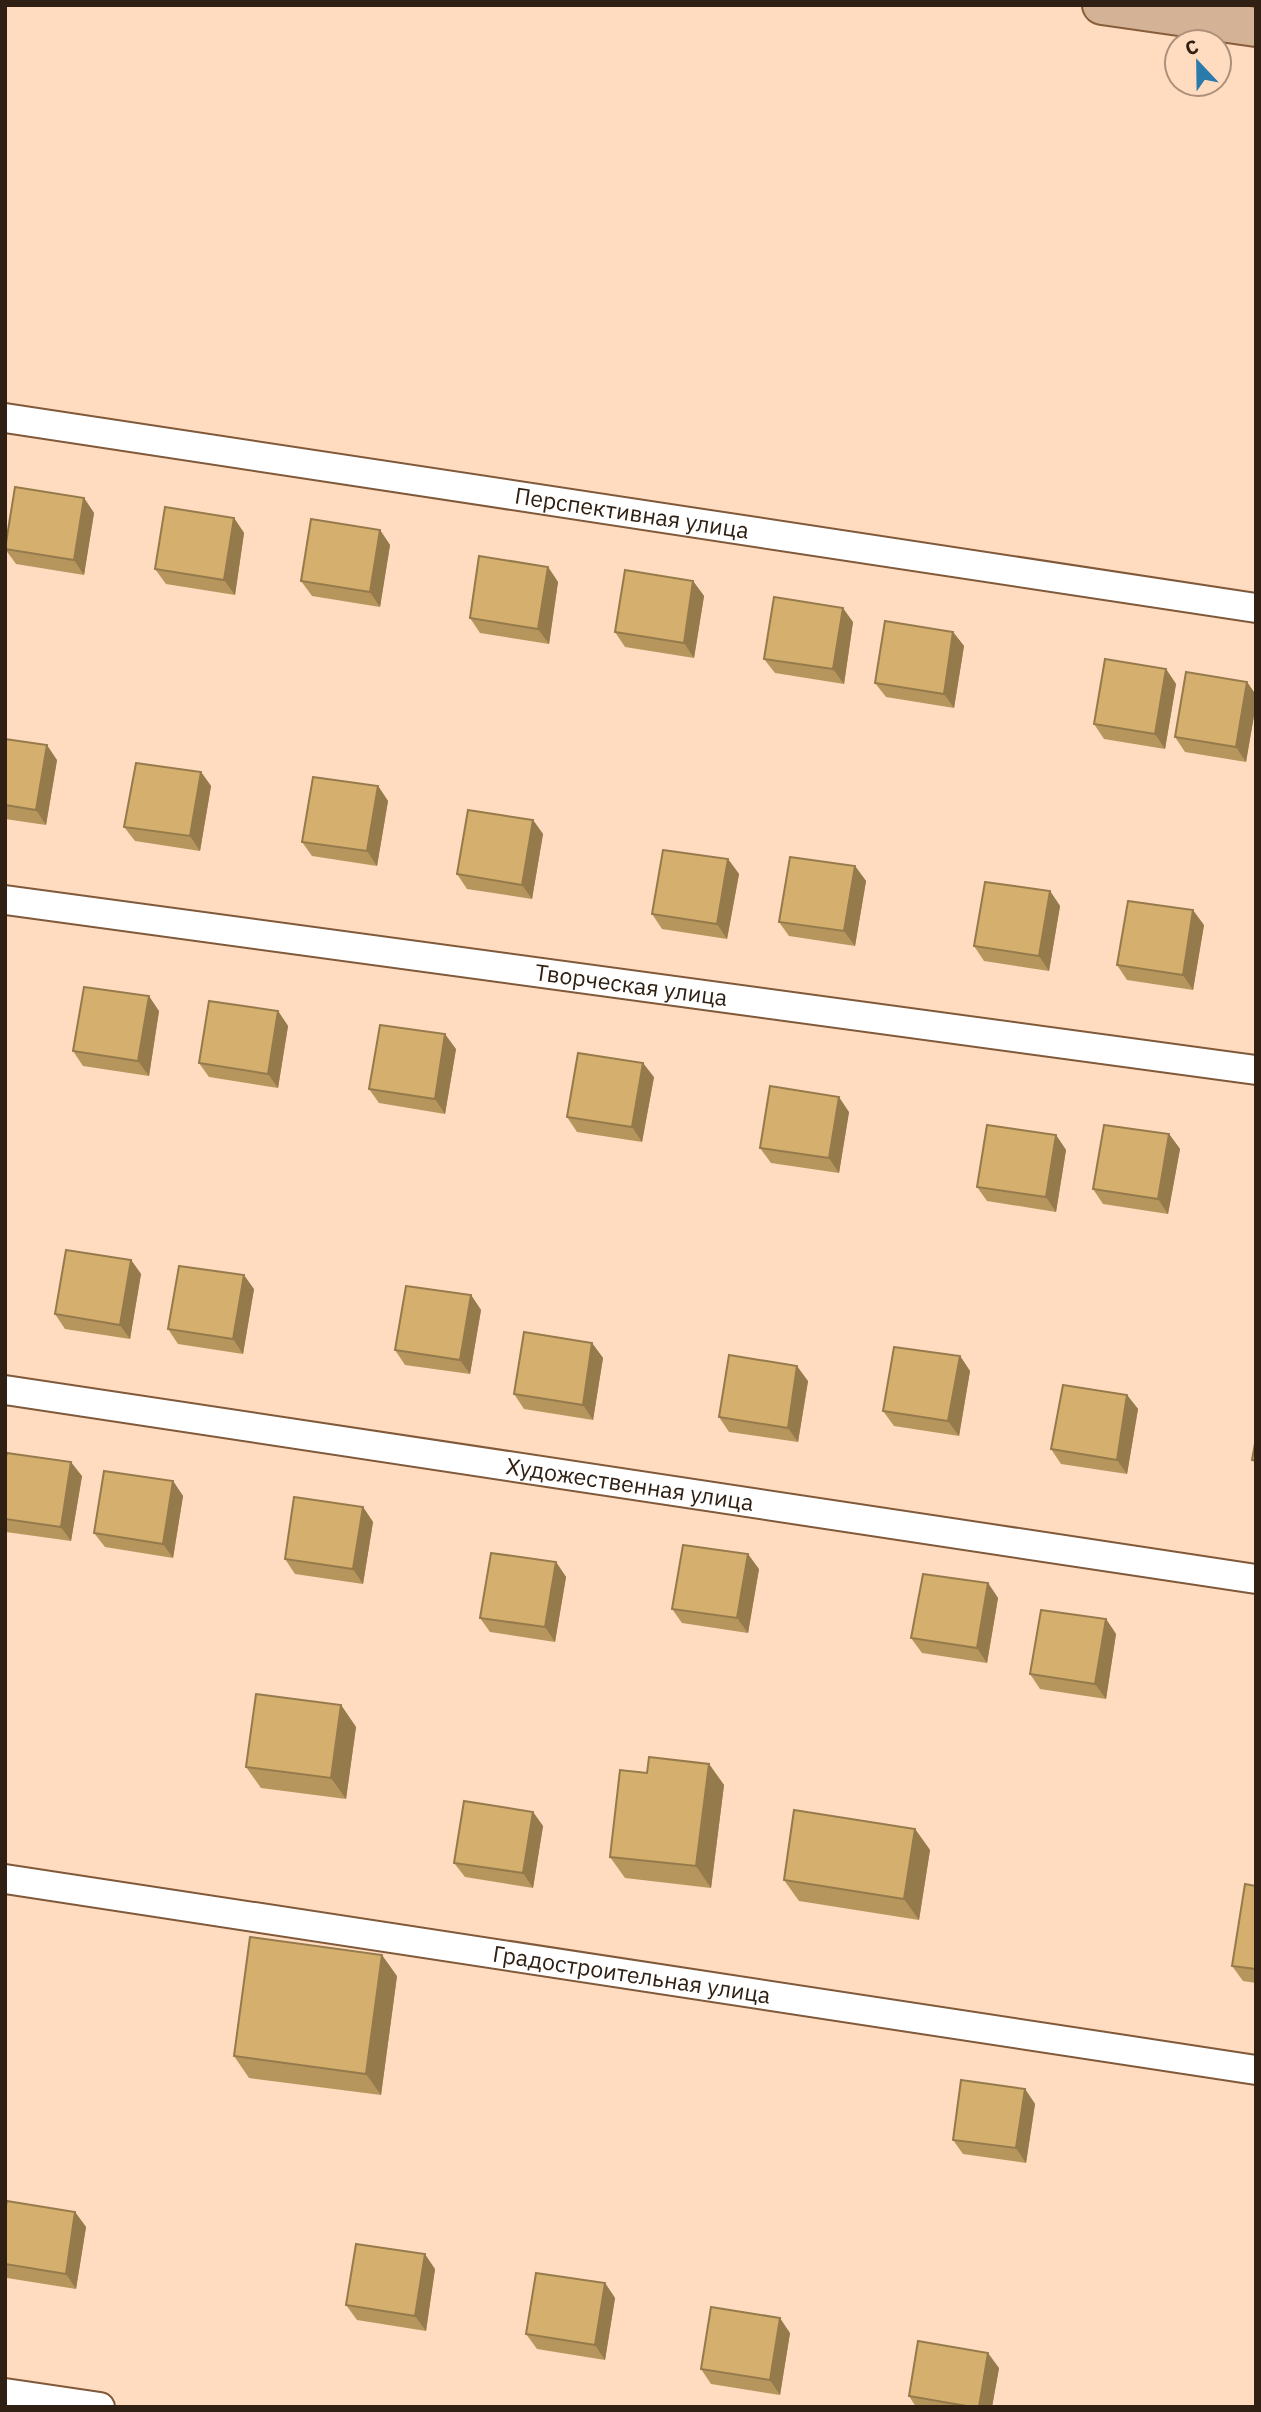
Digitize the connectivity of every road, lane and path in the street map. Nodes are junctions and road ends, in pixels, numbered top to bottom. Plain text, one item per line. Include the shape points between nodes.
1 (1102, 5) edge
2 (1256, 27) edge
3 (5, 418) edge
4 (1256, 607) edge
5 (5, 900) edge
6 (1256, 1070) edge
7 (5, 1390) edge
8 (1256, 1579) edge
9 (5, 1879) edge
10 (1256, 2070) edge
11 (5, 2393) edge
12 (44, 2403) edge
13 (100, 2407) edge

1 - 2 main road
3 - 4 street, Перспективная улица
5 - 6 street, Творческая улица
7 - 8 street, Художественная улица
9 - 10 street, Градостроительная улица
11 - 12 street
12 - 13 street

